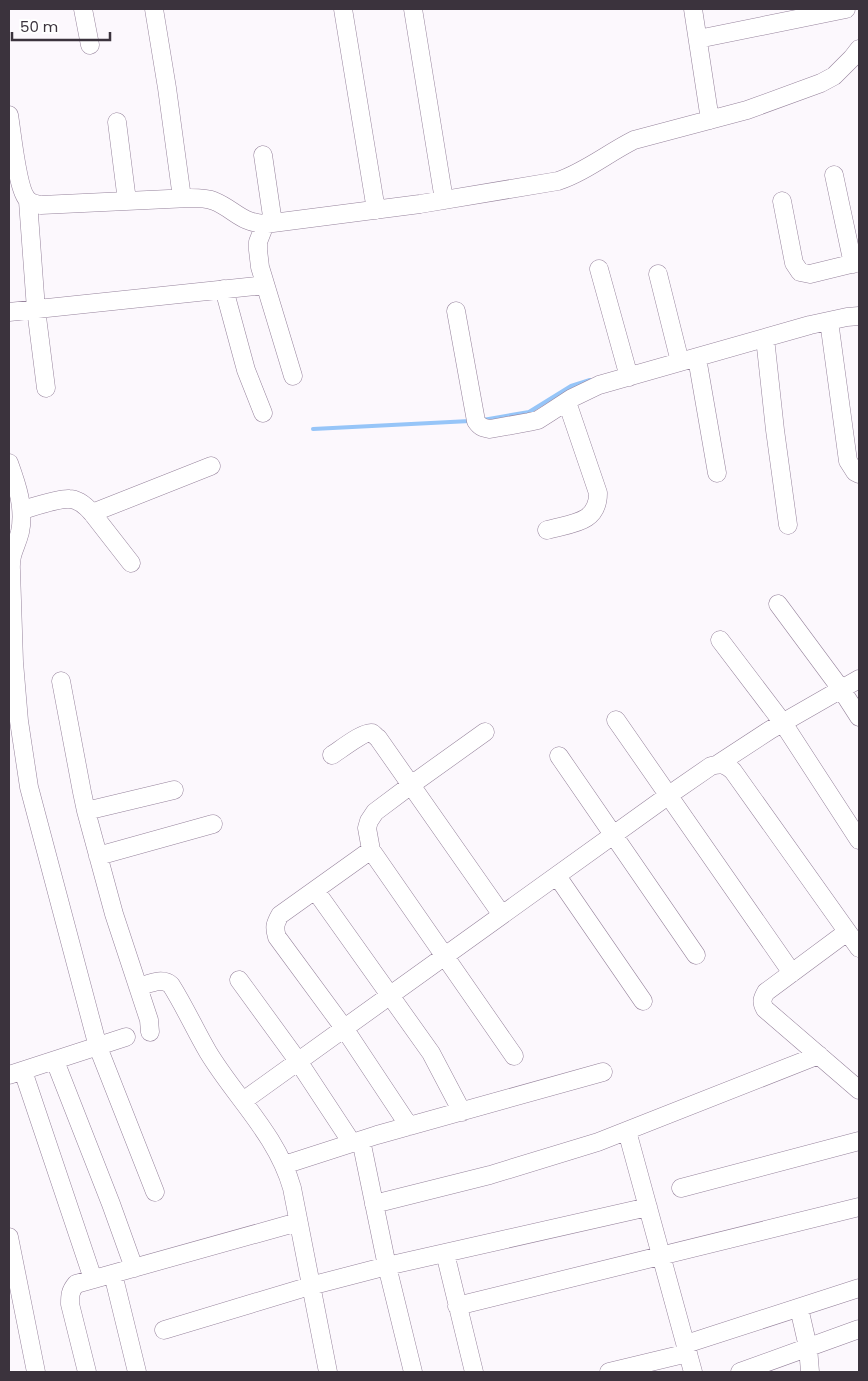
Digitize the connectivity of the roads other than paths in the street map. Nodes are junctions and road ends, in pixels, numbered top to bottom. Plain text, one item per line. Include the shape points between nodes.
1 (83, 9) edge
2 (154, 9) edge
3 (343, 9) edge
4 (413, 9) edge
5 (693, 9) edge
6 (846, 9) edge
7 (859, 12) edge
8 (698, 39) junction
9 (90, 45) dead end
10 (859, 49) edge
11 (9, 115) edge
12 (710, 120) junction
13 (117, 122) dead end
14 (263, 155) dead end
15 (834, 175) dead end
16 (182, 198) junction
17 (444, 200) junction
18 (28, 201) junction
19 (127, 201) junction
20 (782, 201) dead end
21 (376, 210) junction
22 (269, 223) junction
23 (856, 263) edge
24 (599, 269) dead end
25 (658, 274) dead end
26 (265, 285) junction
27 (224, 289) junction
28 (36, 309) junction
29 (456, 311) dead end
30 (9, 312) edge
31 (859, 316) edge
32 (829, 321) junction
33 (765, 338) junction
34 (689, 360) junction
35 (293, 376) dead end
36 (628, 377) junction
37 (46, 388) dead end
38 (567, 402) junction
39 (263, 413) dead end
40 (9, 463) edge
41 (211, 466) dead end
42 (717, 473) dead end
43 (859, 474) edge
44 (22, 510) junction
45 (92, 513) junction
46 (788, 525) dead end
47 (547, 530) dead end
48 (131, 563) dead end
49 (778, 604) dead end
50 (720, 640) dead end
51 (859, 679) edge
52 (61, 681) dead end
53 (841, 689) junction
54 (859, 717) edge
55 (616, 720) dead end
56 (783, 723) junction
57 (484, 732) dead end
58 (332, 755) dead end
59 (559, 756) dead end
60 (718, 764) junction
61 (411, 785) junction
62 (174, 790) dead end
63 (669, 795) junction
64 (86, 811) junction
65 (213, 824) dead end
66 (613, 836) junction
67 (859, 840) edge
68 (371, 850) junction
69 (98, 856) junction
70 (556, 876) junction
71 (315, 890) junction
72 (502, 915) junction
73 (848, 932) junction
74 (859, 948) edge
75 (696, 955) dead end
76 (444, 956) junction
77 (792, 973) junction
78 (239, 980) dead end
79 (138, 987) junction
80 (390, 995) junction
81 (643, 1001) dead end
82 (344, 1028) junction
83 (150, 1032) dead end
84 (126, 1037) dead end
85 (98, 1047) junction
86 (514, 1056) dead end
87 (819, 1056) junction
88 (54, 1061) junction
89 (298, 1061) junction
90 (602, 1072) dead end
91 (16, 1073) edge
92 (859, 1090) edge
93 (243, 1101) junction
94 (462, 1112) junction
95 (409, 1126) junction
96 (627, 1131) junction
97 (356, 1141) junction
98 (859, 1141) edge
99 (284, 1165) junction
100 (681, 1188) dead end
101 (155, 1192) dead end
102 (374, 1204) junction
103 (648, 1207) junction
104 (859, 1207) edge
105 (298, 1222) junction
106 (9, 1237) edge
107 (445, 1253) junction
108 (660, 1256) junction
109 (387, 1266) junction
110 (134, 1268) junction
111 (113, 1274) junction
112 (93, 1279) junction
113 (310, 1286) junction
114 (859, 1288) edge
115 (457, 1306) junction
116 (799, 1308) junction
117 (859, 1328) edge
118 (164, 1330) dead end
119 (808, 1347) junction
120 (687, 1349) junction
121 (36, 1372) edge
122 (87, 1372) edge
123 (137, 1372) edge
124 (328, 1372) edge
125 (413, 1372) edge
126 (474, 1372) edge
127 (609, 1372) edge
128 (694, 1372) edge
129 (740, 1372) edge
130 (810, 1372) edge

1 - 9 street
2 - 16 street
3 - 21 street
4 - 17 street
5 - 8 street
6 - 7 street
6 - 8 street
8 - 12 street
10 - 12 street via 834,76 821,83 773,102
11 - 18 street via 20,187
12 - 17 street via 634,140 558,182
13 - 19 street
14 - 22 street
15 - 23 street
16 - 19 street
16 - 22 street via 213,200 248,222
17 - 21 street
18 - 19 street via 41,204
18 - 28 street
20 - 23 street via 794,263 800,272 810,274
21 - 22 street
22 - 26 street via 258,242
24 - 36 street
25 - 34 street
26 - 27 street
26 - 35 street
27 - 28 street
27 - 39 street via 246,370
28 - 30 street
28 - 37 street
29 - 38 street via 476,421 480,426 490,429 538,420
31 - 32 street
32 - 33 street
32 - 43 street via 848,461
33 - 34 street
33 - 46 street
34 - 36 street
34 - 42 street
36 - 38 street via 586,391
38 - 47 street via 598,493 598,502 591,516 584,520
40 - 44 street
41 - 45 street
44 - 45 street via 69,498 85,505
44 - 85 street via 11,559 14,662 22,750 29,788
45 - 48 street
49 - 53 street
50 - 56 street
51 - 53 street
52 - 64 street
53 - 54 street
53 - 56 street
55 - 63 street
56 - 60 street
56 - 67 street
57 - 61 street
58 - 61 street via 361,736 373,734
59 - 66 street
60 - 63 street
60 - 73 street via 727,765 732,771
61 - 68 street via 375,812 369,821
61 - 72 street
62 - 64 street
63 - 66 street
63 - 77 street
64 - 69 street
65 - 69 street
66 - 70 street
66 - 75 street
68 - 71 street
68 - 76 street
69 - 79 street
70 - 72 street
70 - 81 street
71 - 80 street
71 - 82 street via 280,915 274,930
72 - 76 street
73 - 74 street
73 - 77 street
76 - 80 street
76 - 86 street
77 - 87 street via 766,992 762,1003
78 - 89 street
79 - 83 street
79 - 93 street via 157,981 172,985 208,1052
80 - 82 street
80 - 94 street via 430,1053
82 - 89 street
82 - 95 street
84 - 85 street
85 - 88 street
85 - 101 street
87 - 92 street
87 - 96 street
88 - 91 street
88 - 110 street
89 - 93 street
89 - 97 street
90 - 94 street
91 - 112 street
93 - 99 street
94 - 95 street
95 - 97 street
96 - 102 street via 490,1175
96 - 103 street
97 - 99 street
97 - 102 street
98 - 100 street
99 - 105 street
102 - 109 street
103 - 107 street
103 - 108 street
104 - 108 street
105 - 110 street
105 - 113 street
106 - 121 street
107 - 109 street
107 - 115 street
108 - 115 street
108 - 120 street
109 - 113 street
109 - 125 street
110 - 111 street
111 - 112 street
111 - 123 street
112 - 122 street via 76,1284 70,1296
113 - 118 street
113 - 124 street
114 - 116 street
115 - 126 street
116 - 119 street
116 - 120 street
117 - 119 street
119 - 129 street
119 - 130 street
120 - 127 street
120 - 128 street

